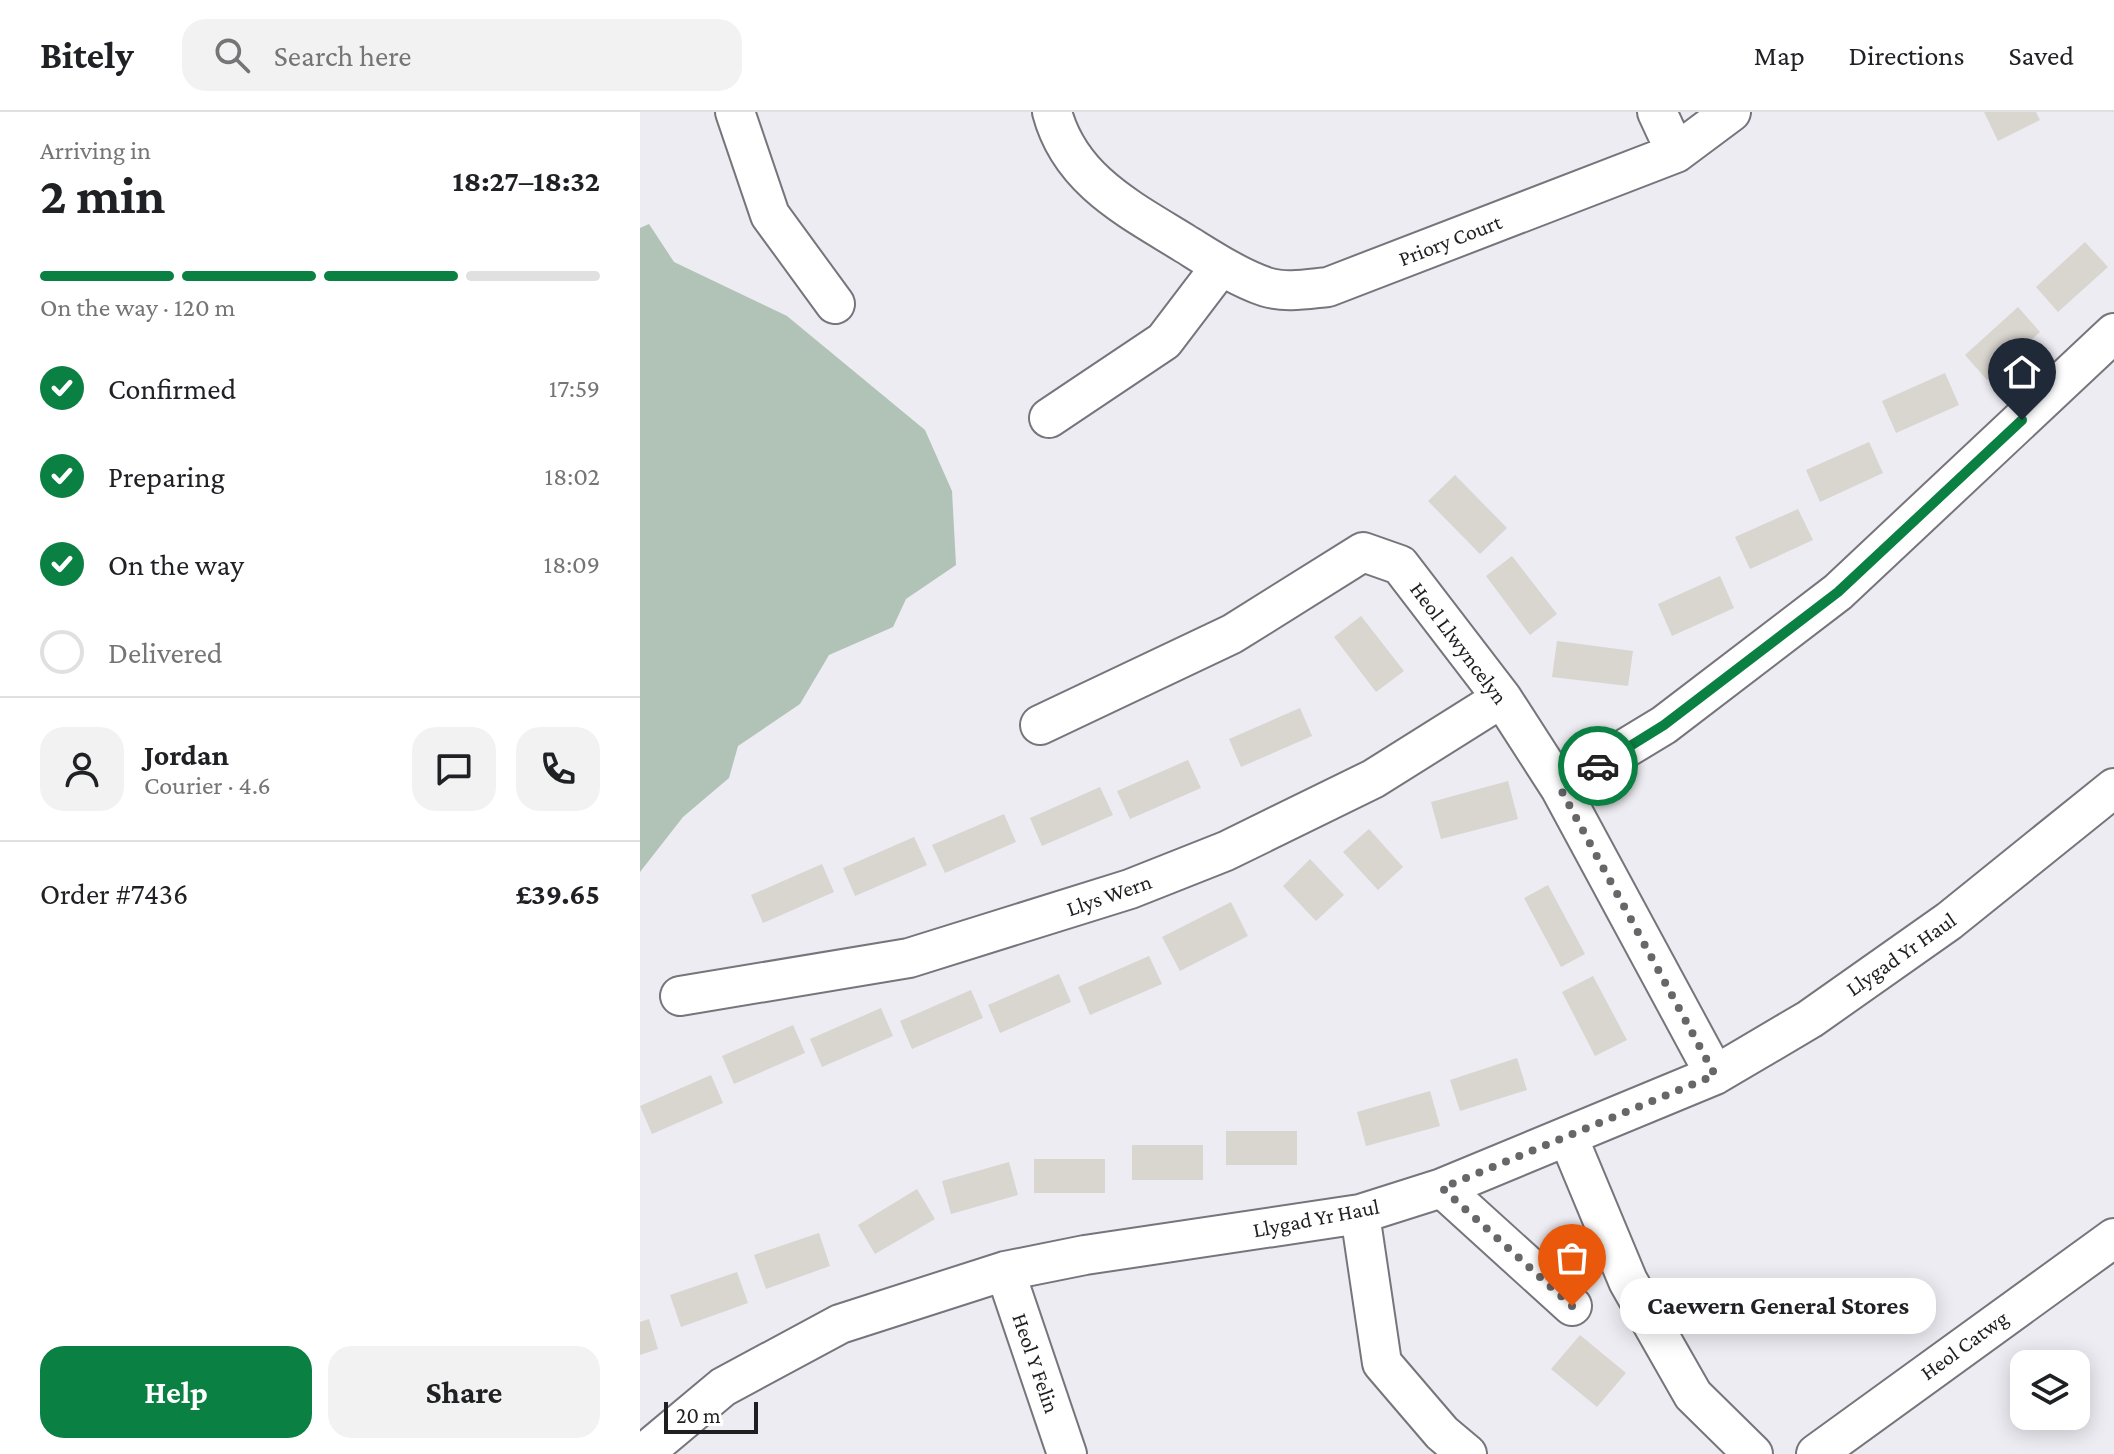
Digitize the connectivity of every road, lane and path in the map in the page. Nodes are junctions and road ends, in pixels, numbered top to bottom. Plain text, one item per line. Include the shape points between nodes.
1 (1052, 112) edge
2 (1657, 112) edge
3 (1731, 112) edge
4 (738, 121) edge
5 (1676, 153) junction
6 (1221, 266) junction
7 (835, 304) dead end
8 (2114, 333) edge
9 (1049, 418) dead end
10 (1502, 698) junction
11 (1040, 725) dead end
12 (1560, 788) junction
13 (2114, 788) edge
14 (680, 996) dead end
15 (1715, 1075) junction
16 (1568, 1137) junction
17 (1442, 1188) junction
18 (1360, 1214) junction
19 (2114, 1238) edge
20 (1005, 1271) junction
21 (1572, 1306) dead end
22 (643, 1454) edge
23 (1067, 1454) edge
24 (1467, 1454) edge
25 (1753, 1454) edge
26 (1816, 1454) edge

1 - 6 street, Priory Court via 1066,148 1099,187
2 - 5 street
3 - 5 street, Priory Court
4 - 7 street via 770,215
5 - 6 street, Priory Court via 1328,287 1287,291
6 - 9 street via 1164,341
8 - 12 street via 1838,592 1664,725
10 - 11 street, Heol Llwyncelyn via 1400,565 1363,552 1232,634
10 - 12 street, Heol Llwyncelyn
10 - 14 street, Llys Wern via 1373,779 1226,851 1130,889 909,958
12 - 15 street, Heol Llwyncelyn
13 - 15 street, Llygad Yr Haul via 1949,921 1810,1019
15 - 16 street, Llygad Yr Haul
16 - 17 street, Llygad Yr Haul
16 - 25 street via 1628,1281 1693,1395
17 - 18 street, Llygad Yr Haul
17 - 21 street
18 - 20 street, Llygad Yr Haul
18 - 24 street via 1382,1363
19 - 26 street, Heol Catwg
20 - 22 street, Llygad Yr Haul via 840,1324 723,1387
20 - 23 street, Heol Y Felin

